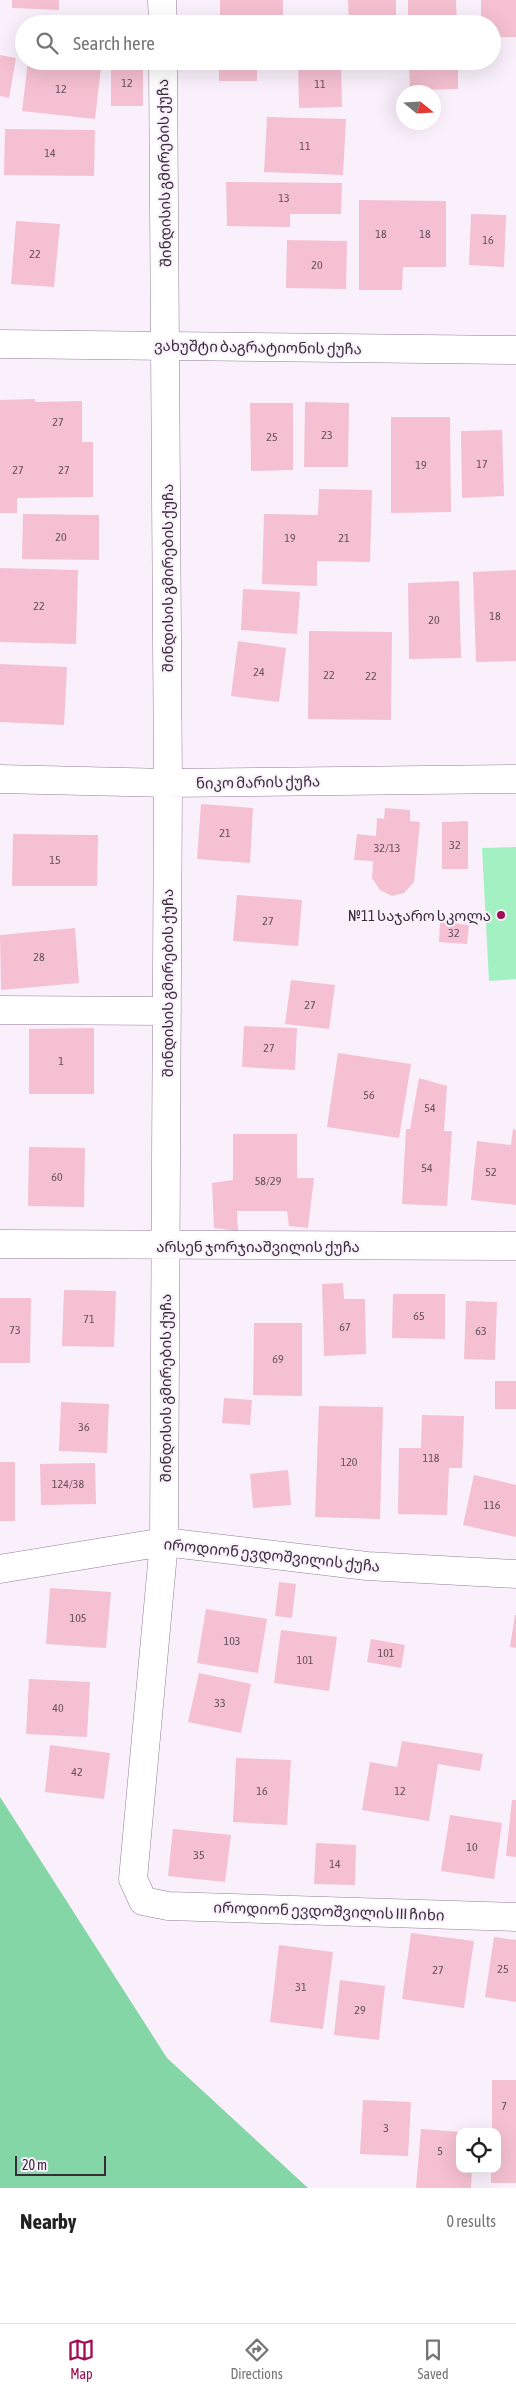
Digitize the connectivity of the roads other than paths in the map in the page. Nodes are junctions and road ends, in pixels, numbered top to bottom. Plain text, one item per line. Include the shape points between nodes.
1 (162, 0) edge
2 (162, 15) edge
3 (163, 70) edge
4 (0, 344) edge
5 (166, 346) junction
6 (516, 350) edge
7 (516, 778) edge
8 (0, 779) edge
9 (168, 782) junction
10 (0, 1010) edge
11 (167, 1011) junction
12 (0, 1244) edge
13 (166, 1246) junction
14 (516, 1246) edge
15 (164, 1542) junction
16 (0, 1570) edge
17 (516, 1574) edge
18 (143, 1901) joint
19 (516, 1917) edge

1 - 2 street
3 - 5 street, შინდისის გმირების ქუჩა
4 - 5 street, ვახუშტი ბაგრატიონის ქუჩა
5 - 6 street, ვახუშტი ბაგრატიონის ქუჩა
5 - 9 street, შინდისის გმირების ქუჩა
7 - 9 street, ნიკო მარის ქუჩა
8 - 9 street, ნიკო მარის ქუჩა
9 - 11 street, შინდისის გმირების ქუჩა
10 - 11 street
11 - 13 street, შინდისის გმირების ქუჩა
12 - 13 street, არსენ ჯორჯიაშვილის ქუჩა
13 - 14 street, არსენ ჯორჯიაშვილის ქუჩა
13 - 15 street, შინდისის გმირების ქუჩა
15 - 16 street, იროდიონ ევდოშვილის ქუჩა
15 - 17 street, იროდიონ ევდოშვილის ქუჩა via 367,1566
15 - 18 street, შინდისის გმირების ქუჩა via 133,1879
18 - 19 street, იროდიონ ევდოშვილის III ჩიხი via 168,1906

